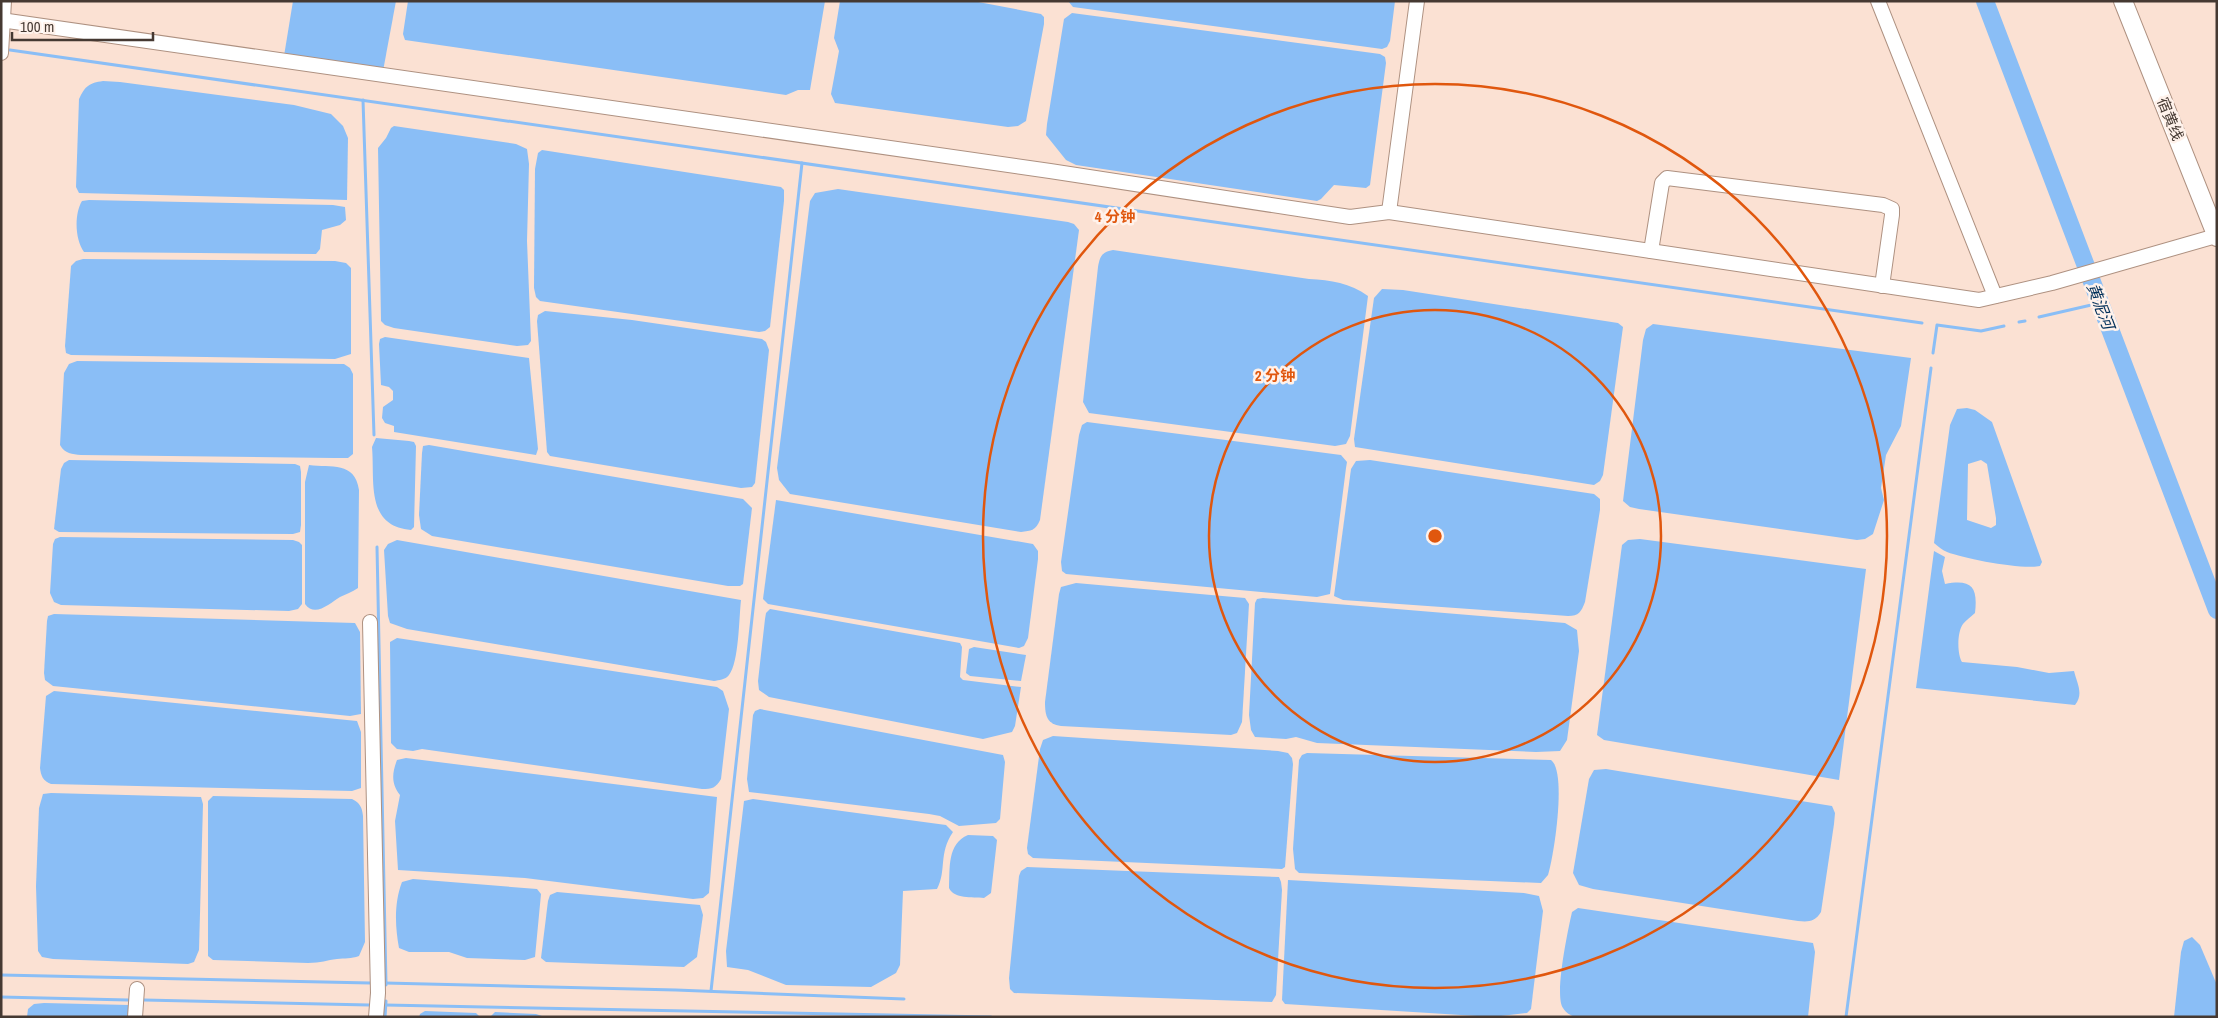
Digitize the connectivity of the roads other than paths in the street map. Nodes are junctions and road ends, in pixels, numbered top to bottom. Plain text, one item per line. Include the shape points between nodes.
1 (4, 1) edge
2 (1417, 1) edge
3 (1878, 1) edge
4 (2124, 1) edge
5 (2, 20) edge
6 (1, 53) edge
7 (1389, 212) junction
8 (2216, 236) edge
9 (1651, 251) junction
10 (1882, 286) junction
11 (1995, 296) junction
12 (370, 622) dead end
13 (137, 989) dead end
14 (135, 1017) edge
15 (376, 1017) edge

1 - 5 street
2 - 7 street
3 - 11 street
4 - 8 main road, 宿黄线
5 - 6 street
5 - 7 street via 1350,217
7 - 9 street
8 - 11 street
9 - 10 street
9 - 10 street via 1662,183 1667,178 1883,205 1892,209 1892,214
10 - 11 street via 1979,300
12 - 15 street
13 - 14 street

